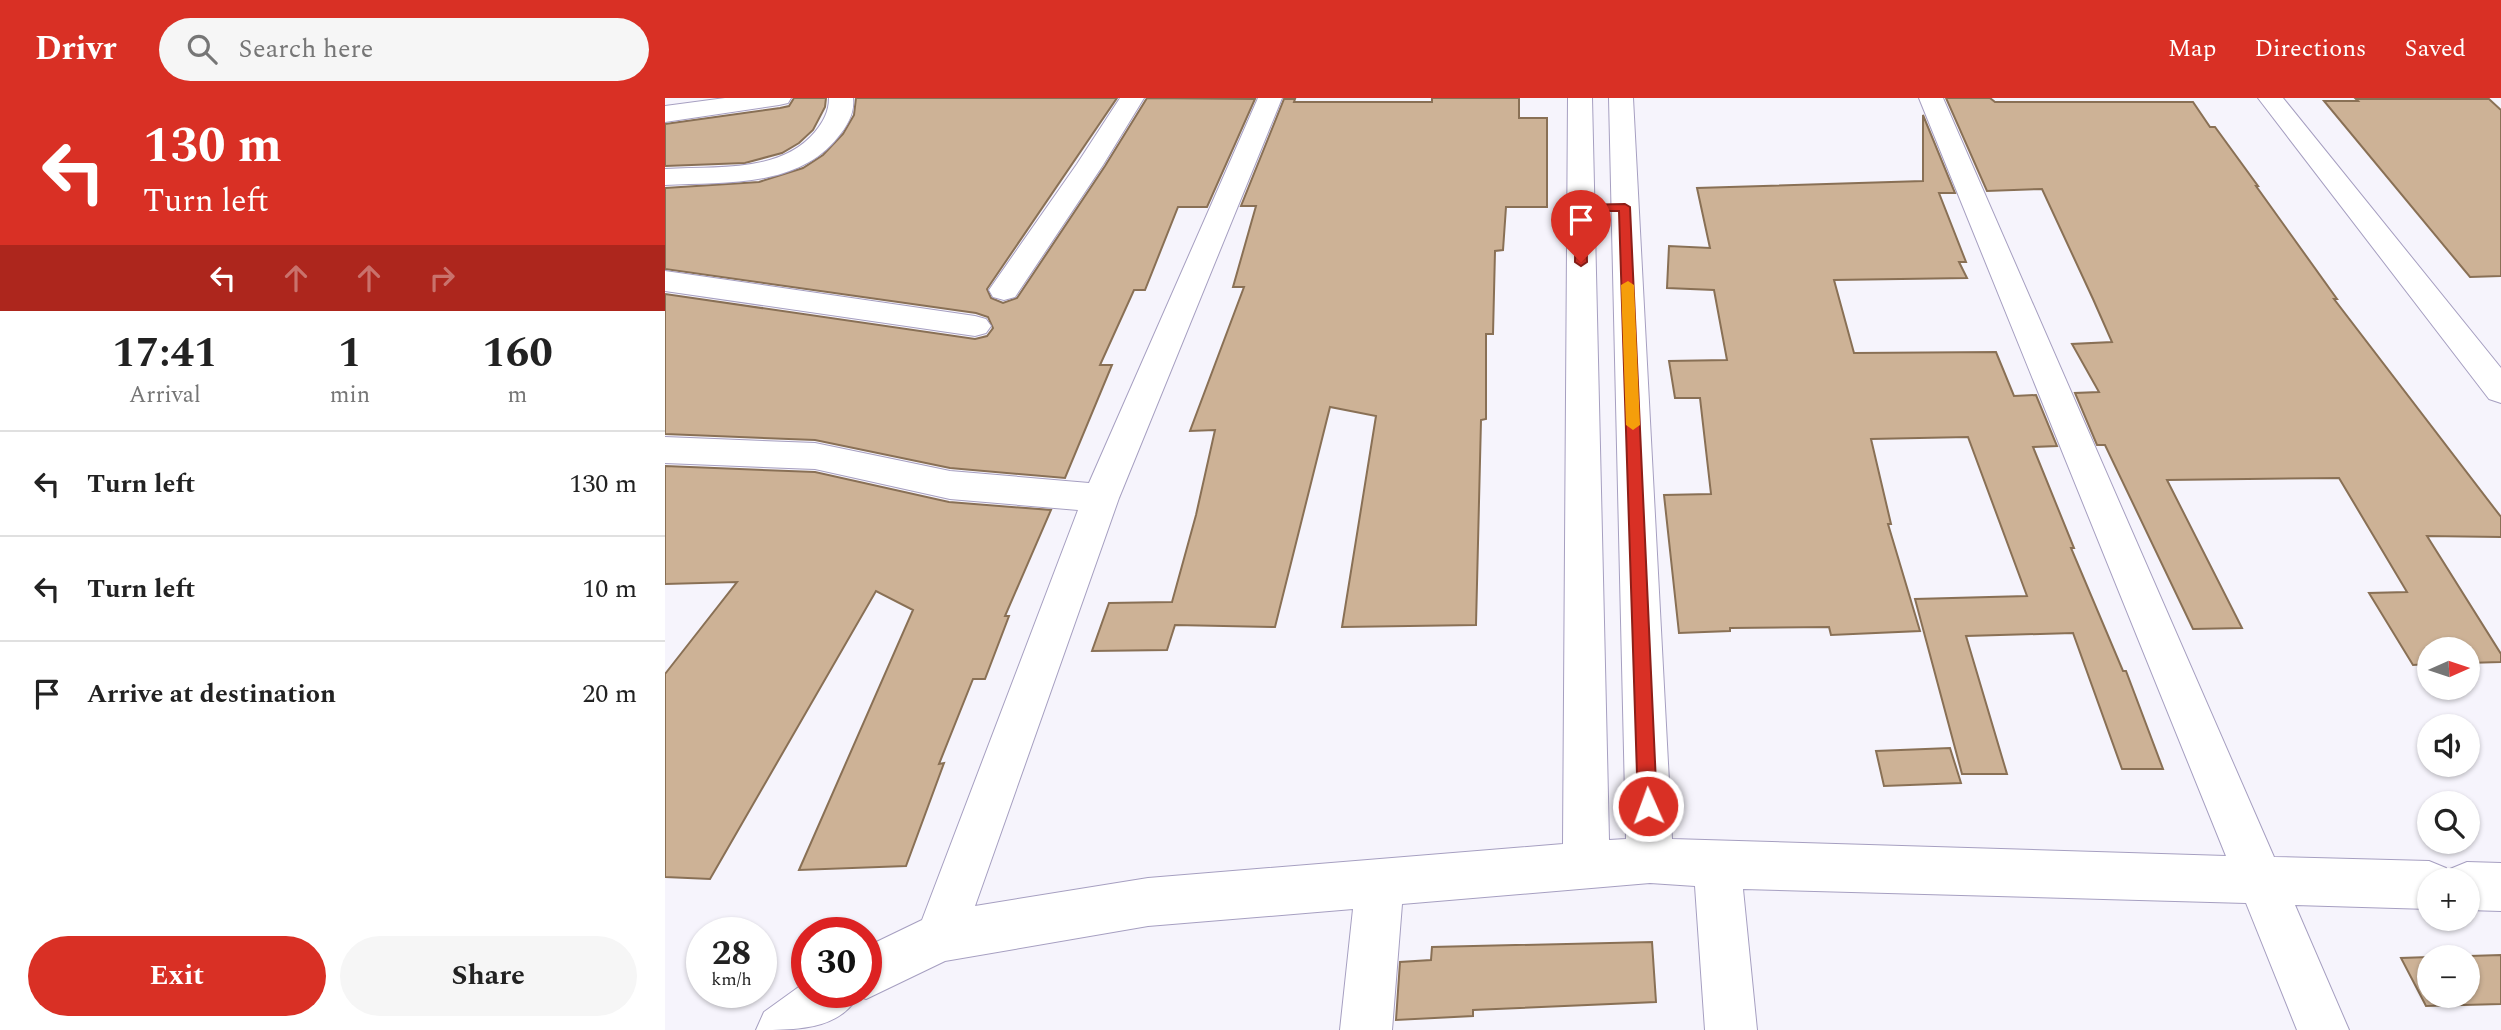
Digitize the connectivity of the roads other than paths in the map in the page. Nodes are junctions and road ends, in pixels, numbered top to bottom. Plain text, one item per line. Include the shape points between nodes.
1 (779, 98) edge
2 (841, 98) edge
3 (1132, 98) edge
4 (1271, 98) edge
5 (1580, 98) edge
6 (1621, 98) edge
7 (1931, 98) edge
8 (2270, 98) edge
9 (665, 114) edge
10 (665, 177) edge
11 (1580, 207) junction
12 (1625, 207) junction
13 (665, 281) edge
14 (1004, 290) dead end
15 (975, 327) dead end
16 (2501, 391) edge
17 (665, 450) edge
18 (1101, 498) junction
19 (1650, 860) junction
20 (1717, 865) junction
21 (1586, 866) junction
22 (2261, 878) junction
23 (1380, 882) junction
24 (2417, 884) edge
25 (2480, 886) edge
26 (2501, 887) edge
27 (940, 937) junction
28 (882, 966) edge
29 (813, 1008) edge
30 (782, 1030) edge
31 (1366, 1030) edge
32 (1731, 1030) edge
33 (2323, 1030) edge

1 - 9 street
2 - 10 street via 842,109 822,144 797,160 760,170
3 - 14 street
4 - 18 street
5 - 11 street
6 - 12 street
7 - 22 street
8 - 16 street
11 - 12 street
11 - 21 street
12 - 19 street
13 - 15 street
17 - 18 street via 815,456 950,485
18 - 27 street
19 - 20 street
19 - 21 street
20 - 22 street
20 - 32 street
21 - 23 street
22 - 24 street
22 - 33 street
23 - 27 street via 1148,902
23 - 31 street
25 - 26 street
27 - 28 street
29 - 30 street

